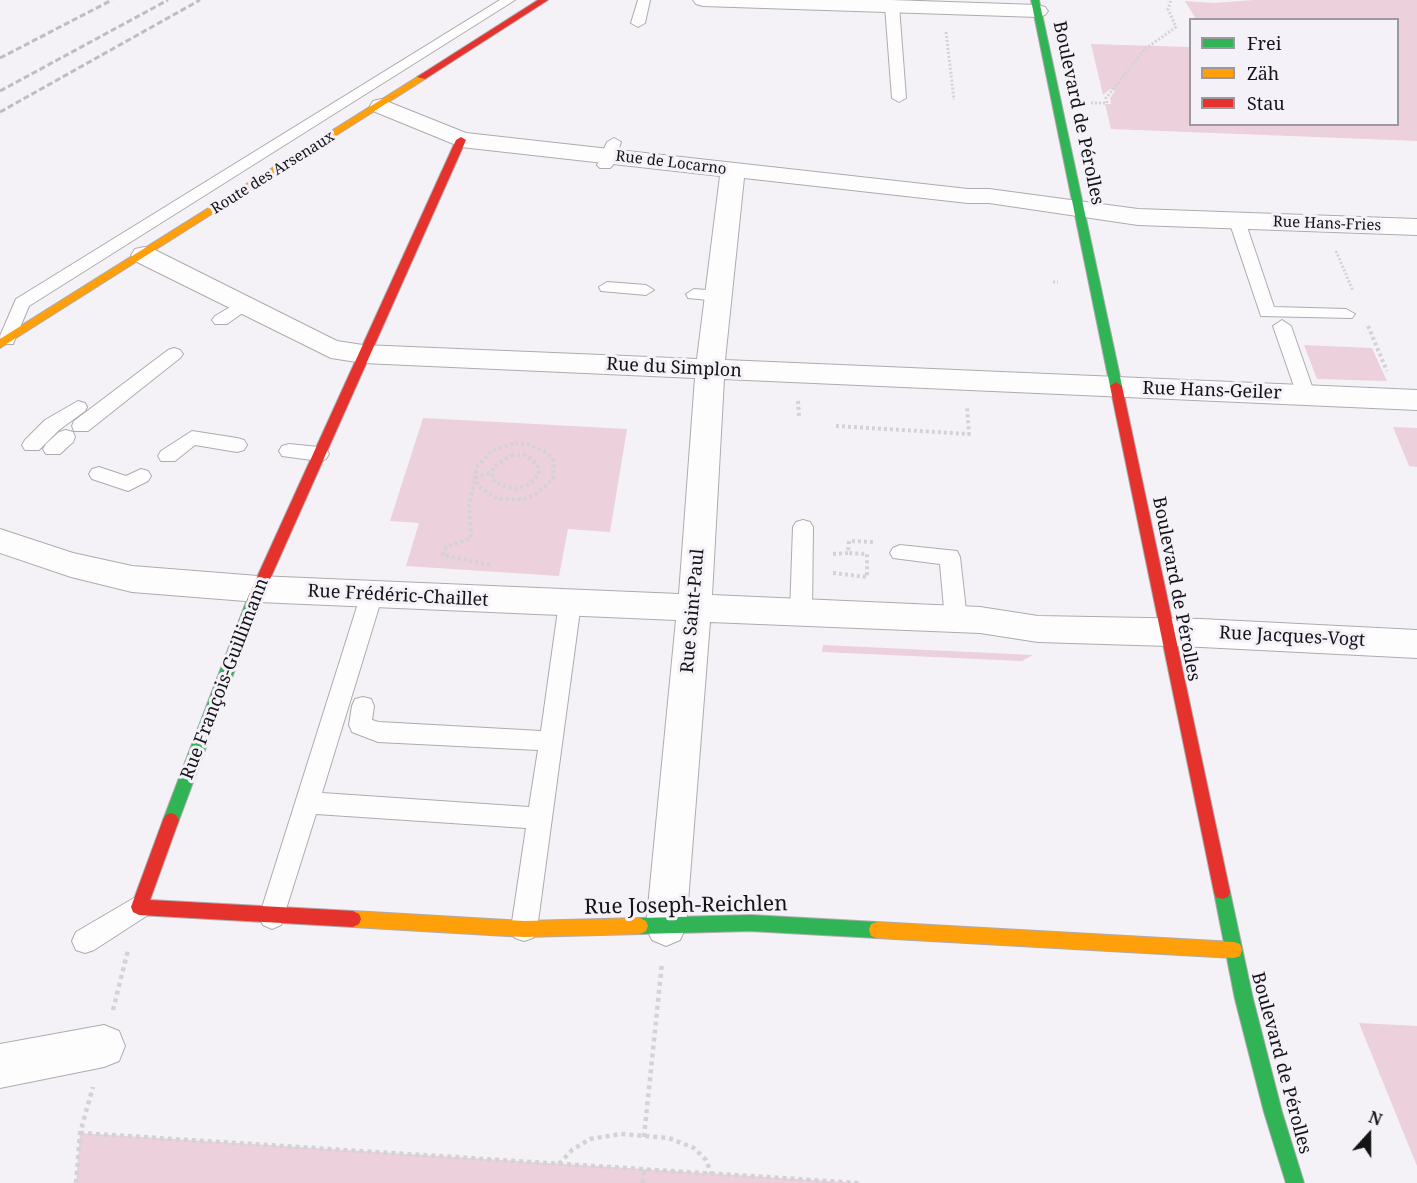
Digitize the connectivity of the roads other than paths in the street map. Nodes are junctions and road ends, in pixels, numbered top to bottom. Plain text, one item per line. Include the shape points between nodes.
1 (509, 0) edge
2 (544, 0) edge
3 (644, 0) edge
4 (703, 0) edge
5 (850, 2) edge
6 (1036, 5) edge
7 (892, 6) junction
8 (638, 24) dead end
9 (899, 98) dead end
10 (381, 106) junction
11 (461, 140) junction
12 (733, 171) junction
13 (1080, 210) junction
14 (1237, 221) junction
15 (1415, 231) edge
16 (144, 255) junction
17 (607, 287) dead end
18 (646, 290) dead end
19 (1346, 314) dead end
20 (1282, 326) dead end
21 (3, 342) edge
22 (174, 354) dead end
23 (363, 354) junction
24 (710, 370) junction
25 (1117, 388) junction
26 (1306, 395) junction
27 (1417, 400) edge
28 (78, 407) dead end
29 (67, 437) dead end
30 (33, 445) dead end
31 (237, 445) dead end
32 (289, 451) dead end
33 (319, 454) junction
34 (168, 456) dead end
35 (99, 474) dead end
36 (141, 476) dead end
37 (803, 527) dead end
38 (0, 541) edge
39 (900, 554) road end
40 (258, 589) junction
41 (372, 594) junction
42 (570, 603) junction
43 (694, 609) junction
44 (801, 613) junction
45 (956, 619) junction
46 (1167, 634) junction
47 (1417, 644) edge
48 (363, 706) dead end
49 (551, 741) junction
50 (308, 803) junction
51 (540, 818) junction
52 (139, 907) junction
53 (272, 917) junction
54 (666, 927) junction
55 (524, 929) junction
56 (85, 941) dead end
57 (1234, 950) junction
58 (104, 1046) road end
59 (0, 1066) edge
60 (1295, 1183) edge

1 - 21 lane via 22,303
2 - 10 main road, Route des Arsenaux
3 - 8 lane
4 - 5 street
5 - 7 street
6 - 7 street
6 - 13 main road, Boulevard de Pérolles
7 - 9 lane
10 - 11 street, Rue de Locarno
10 - 16 main road, Route des Arsenaux
11 - 12 street, Rue de Locarno
11 - 23 main road, Rue François-Guillimann
12 - 13 street, Rue de Locarno
12 - 24 street, Rue Saint-Paul via 706,295
13 - 14 street, Rue Hans-Fries
13 - 25 main road, Boulevard de Pérolles
14 - 15 street, Rue Hans-Fries
14 - 19 lane via 1267,312
16 - 21 main road, Route des Arsenaux
16 - 23 street, Rue du Simplon via 232,312 331,349
17 - 18 lane
20 - 26 lane, Rue Hans-Geiler
22 - 29 lane
23 - 24 street, Rue du Simplon
23 - 33 main road, Rue François-Guillimann
24 - 25 street, Rue du Simplon
24 - 43 street, Rue Saint-Paul
25 - 26 street, Rue Hans-Geiler
25 - 46 main road, Boulevard de Pérolles
26 - 27 street, Rue Hans-Geiler
28 - 30 lane via 52,425
31 - 34 lane via 192,438
32 - 33 lane
33 - 40 main road, Rue François-Guillimann
35 - 36 lane via 128,484
37 - 44 lane
38 - 40 street, Rue Frédéric-Chaillet via 71,565 132,579
39 - 45 lane via 950,557
40 - 41 street, Rue Frédéric-Chaillet
40 - 52 main road, Rue François-Guillimann
41 - 42 street, Rue Frédéric-Chaillet
41 - 50 lane
42 - 43 street, Rue Frédéric-Chaillet
42 - 49 lane
43 - 44 street, Rue Frédéric-Chaillet
43 - 54 street, Rue Saint-Paul
44 - 45 street, Rue Frédéric-Chaillet
45 - 46 street, Rue Frédéric-Chaillet via 1038,629
46 - 47 street, Rue Jacques-Vogt
46 - 57 main road, Boulevard de Pérolles
48 - 49 lane via 360,725 378,732
49 - 51 lane
50 - 51 lane
50 - 53 lane
51 - 55 lane
52 - 53 main road, Rue Joseph-Reichlen
52 - 56 lane
53 - 55 main road, Rue Joseph-Reichlen
54 - 55 main road, Rue Joseph-Reichlen
54 - 57 main road, Rue Joseph-Reichlen via 750,923
57 - 60 main road, Boulevard de Pérolles via 1262,1073
58 - 59 street

